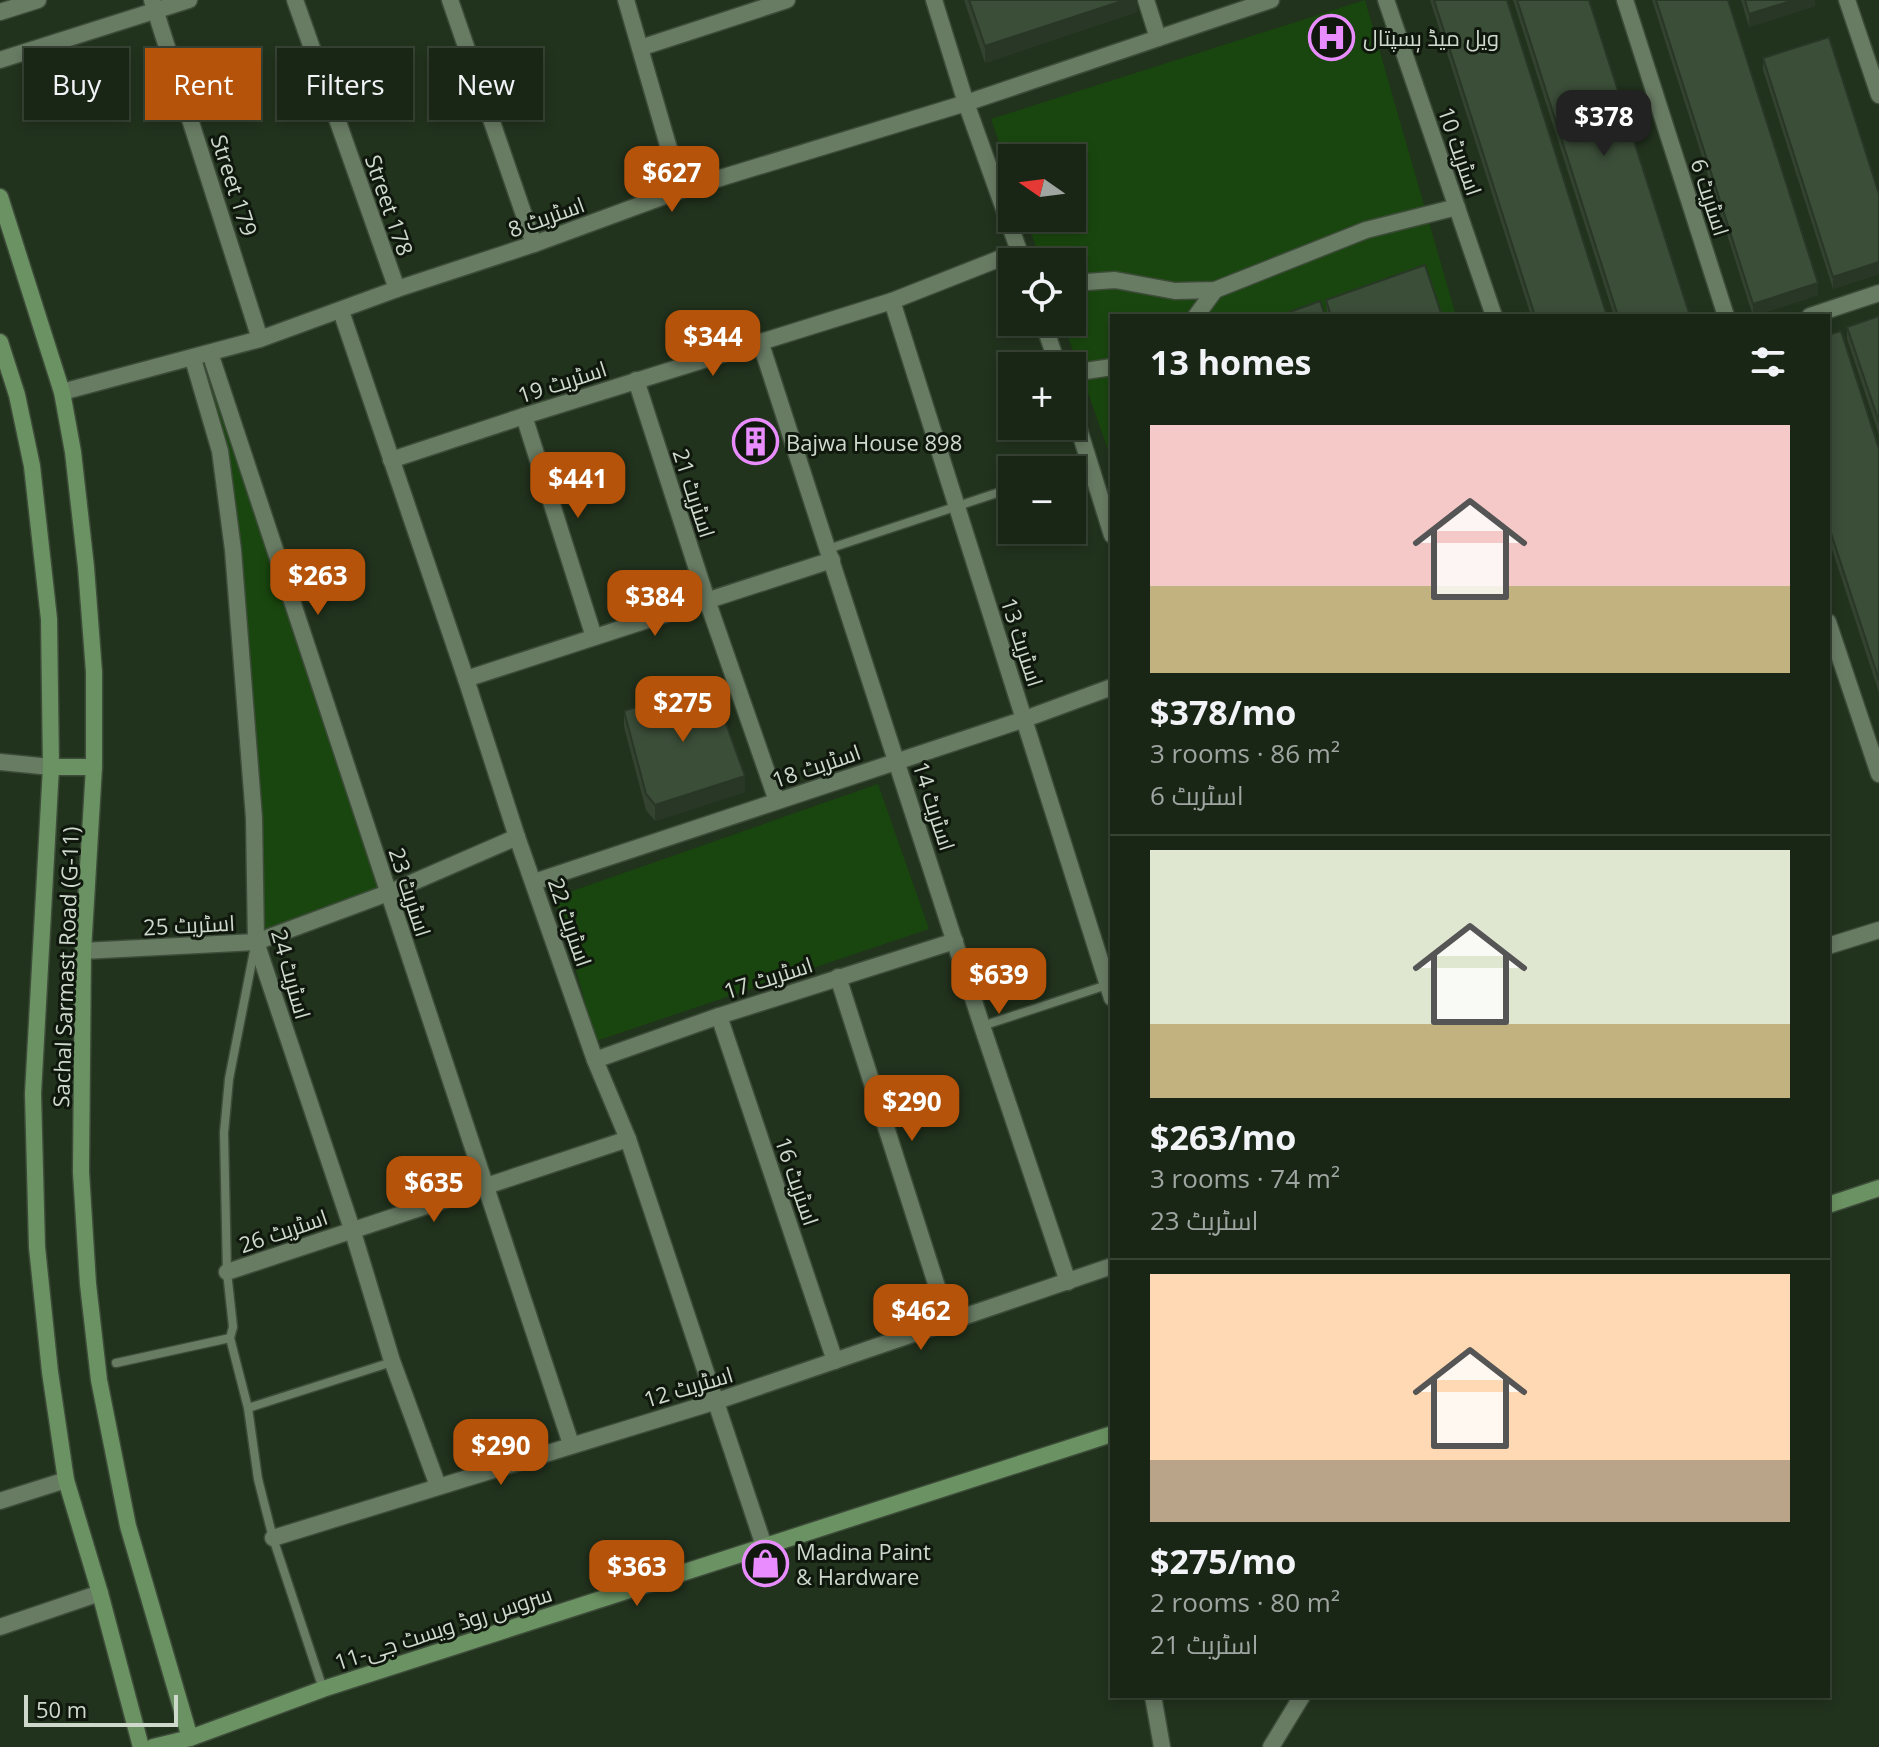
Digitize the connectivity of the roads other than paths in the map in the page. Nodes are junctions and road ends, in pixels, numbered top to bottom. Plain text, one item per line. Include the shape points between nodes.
1 (38, 0) edge
2 (189, 0) edge
3 (295, 0) edge
4 (450, 0) edge
5 (626, 0) edge
6 (787, 0) edge
7 (934, 0) edge
8 (1146, 0) edge
9 (1271, 0) edge
10 (1386, 0) edge
11 (1625, 0) edge
12 (1847, 0) edge
13 (154, 5) edge
14 (0, 12) edge
15 (1158, 38) junction
16 (640, 48) junction
17 (0, 60) edge
18 (1879, 95) edge
19 (966, 103) junction
20 (681, 190) junction
21 (0, 197) edge
22 (1457, 207) junction
23 (534, 244) junction
24 (1018, 248) edge
25 (998, 265) edge
26 (1086, 282) edge
27 (397, 289) junction
28 (1215, 290) junction
29 (1879, 293) edge
30 (892, 301) junction
31 (341, 311) junction
32 (1197, 314) edge
33 (1493, 314) edge
34 (1725, 314) edge
35 (1816, 314) edge
36 (260, 339) junction
37 (0, 342) edge
38 (761, 344) junction
39 (210, 353) junction
40 (193, 359) junction
41 (1110, 367) edge
42 (1086, 371) edge
43 (636, 380) junction
44 (62, 392) junction
45 (524, 416) junction
46 (1083, 440) edge
47 (391, 460) junction
48 (1090, 460) junction
49 (1086, 461) edge
50 (998, 493) edge
51 (955, 508) junction
52 (1110, 528) edge
53 (830, 555) junction
54 (707, 600) junction
55 (1830, 628) edge
56 (594, 637) junction
57 (466, 679) junction
58 (1110, 688) edge
59 (1025, 719) junction
60 (897, 760) junction
61 (0, 762) edge
62 (51, 767) junction
63 (94, 767) junction
64 (1879, 774) edge
65 (777, 801) junction
66 (517, 837) junction
67 (534, 882) junction
68 (388, 893) junction
69 (1879, 930) edge
70 (955, 941) junction
71 (256, 942) junction
72 (1830, 945) edge
73 (83, 951) junction
74 (838, 977) junction
75 (1110, 988) edge
76 (719, 1016) junction
77 (982, 1026) junction
78 (595, 1060) junction
79 (628, 1139) junction
80 (485, 1187) junction
81 (1879, 1188) edge
82 (1830, 1204) edge
83 (352, 1229) junction
84 (1110, 1267) edge
85 (227, 1272) junction
86 (1068, 1282) junction
87 (948, 1321) junction
88 (230, 1338) junction
89 (392, 1361) junction
90 (835, 1361) junction
91 (116, 1363) dead end
92 (717, 1401) junction
93 (248, 1408) junction
94 (1110, 1435) edge
95 (571, 1444) junction
96 (66, 1480) junction
97 (438, 1486) junction
98 (0, 1501) edge
99 (273, 1538) junction
100 (764, 1546) junction
101 (100, 1593) junction
102 (0, 1627) edge
103 (323, 1689) junction
104 (1153, 1698) edge
105 (1301, 1698) edge
106 (190, 1738) junction
107 (1273, 1746) edge
108 (141, 1747) edge
109 (153, 1747) edge
110 (1162, 1747) edge

1 - 14 street
2 - 13 street
3 - 27 street, Street 178
4 - 23 street
5 - 16 street
6 - 16 street
7 - 19 street
8 - 15 street
9 - 15 street, اسٹریٹ 8
10 - 22 street, اسٹریٹ 10
11 - 34 street, اسٹریٹ 6
12 - 18 street
13 - 17 street
13 - 36 street, Street 179
15 - 19 street, اسٹریٹ 8
16 - 20 street
19 - 20 street, اسٹریٹ 8
19 - 24 street
20 - 23 street, اسٹریٹ 8
21 - 44 main road, Sachal Sarmast Road (G-11)
22 - 28 street via 1366,230
22 - 33 street, اسٹریٹ 10
23 - 27 street, اسٹریٹ 8
25 - 30 street, اسٹریٹ 19
26 - 28 street
27 - 31 street, اسٹریٹ 8
28 - 32 street
29 - 35 street
30 - 38 street, اسٹریٹ 19
30 - 51 street, اسٹریٹ 13
31 - 36 street, اسٹریٹ 8
31 - 47 street, اسٹریٹ 22
36 - 39 street, اسٹریٹ 8
37 - 62 main road, Sachal Sarmast Road (G-11) via 34,480 49,619
38 - 43 street, اسٹریٹ 19
38 - 53 street, اسٹریٹ 14
39 - 40 street, اسٹریٹ 8
39 - 68 street, اسٹریٹ 23
40 - 44 street, اسٹریٹ 8
40 - 71 street, اسٹریٹ 24 via 220,451 233,550 254,818
41 - 42 street
43 - 45 street, اسٹریٹ 19
43 - 54 street, اسٹریٹ 21
44 - 63 main road, Sachal Sarmast Road (G-11) via 86,567
45 - 47 street, اسٹریٹ 19
45 - 56 street
46 - 48 street
47 - 57 street, اسٹریٹ 22
48 - 49 lane
48 - 52 street
50 - 51 lane
51 - 53 lane
51 - 59 street, اسٹریٹ 13
53 - 54 street
53 - 60 street, اسٹریٹ 14
54 - 56 street
54 - 65 street, اسٹریٹ 21
55 - 64 street
56 - 57 street
57 - 66 street, اسٹریٹ 22
58 - 59 street, اسٹریٹ 18
59 - 60 street, اسٹریٹ 18
59 - 75 street, اسٹریٹ 13
60 - 65 street, اسٹریٹ 18
60 - 70 street, اسٹریٹ 14
61 - 62 street
62 - 63 main road
62 - 96 main road, Sachal Sarmast Road (G-11) via 33,1094 38,1263
63 - 73 main road, Sachal Sarmast Road (G-11)
65 - 67 street, اسٹریٹ 18
66 - 67 street, اسٹریٹ 22
66 - 68 street, اسٹریٹ 25
67 - 78 street, اسٹریٹ 22
68 - 71 street, اسٹریٹ 25
68 - 80 street, اسٹریٹ 23
69 - 72 street
70 - 74 street, اسٹریٹ 17
70 - 77 street, اسٹریٹ 14
71 - 73 street, اسٹریٹ 25
71 - 83 street, اسٹریٹ 24
71 - 85 lane via 224,1133
73 - 106 main road, Sachal Sarmast Road (G-11) via 81,1172 99,1380 128,1526
74 - 76 street, اسٹریٹ 17
74 - 87 street
75 - 77 lane
76 - 78 street, اسٹریٹ 17
76 - 90 street, اسٹریٹ 16
77 - 86 street, اسٹریٹ 14
78 - 79 street, اسٹریٹ 22
79 - 80 street, اسٹریٹ 26
79 - 92 street, اسٹریٹ 22
80 - 83 street, اسٹریٹ 26
80 - 95 street, اسٹریٹ 23
81 - 82 main road
83 - 85 street, اسٹریٹ 26
83 - 89 street, اسٹریٹ 24
84 - 86 street, اسٹریٹ 12
85 - 88 lane
86 - 87 street, اسٹریٹ 12
87 - 90 street, اسٹریٹ 12
88 - 91 lane
88 - 93 lane
89 - 93 lane
89 - 97 street, اسٹریٹ 24
90 - 92 street, اسٹریٹ 12
92 - 95 street, اسٹریٹ 12
92 - 100 street, اسٹریٹ 22
93 - 99 lane
94 - 100 main road, سروس روڈ ویسٹ جی-11
95 - 97 street, اسٹریٹ 12
96 - 98 street
96 - 101 main road, Sachal Sarmast Road (G-11)
97 - 99 street, اسٹریٹ 12
99 - 103 lane
100 - 103 main road, سروس روڈ ویسٹ جی-11
101 - 102 street
101 - 108 main road, Sachal Sarmast Road (G-11)
103 - 106 main road, سروس روڈ ویسٹ جی-11
104 - 110 street
105 - 107 street
106 - 109 main road, سروس روڈ ویسٹ جی-11

